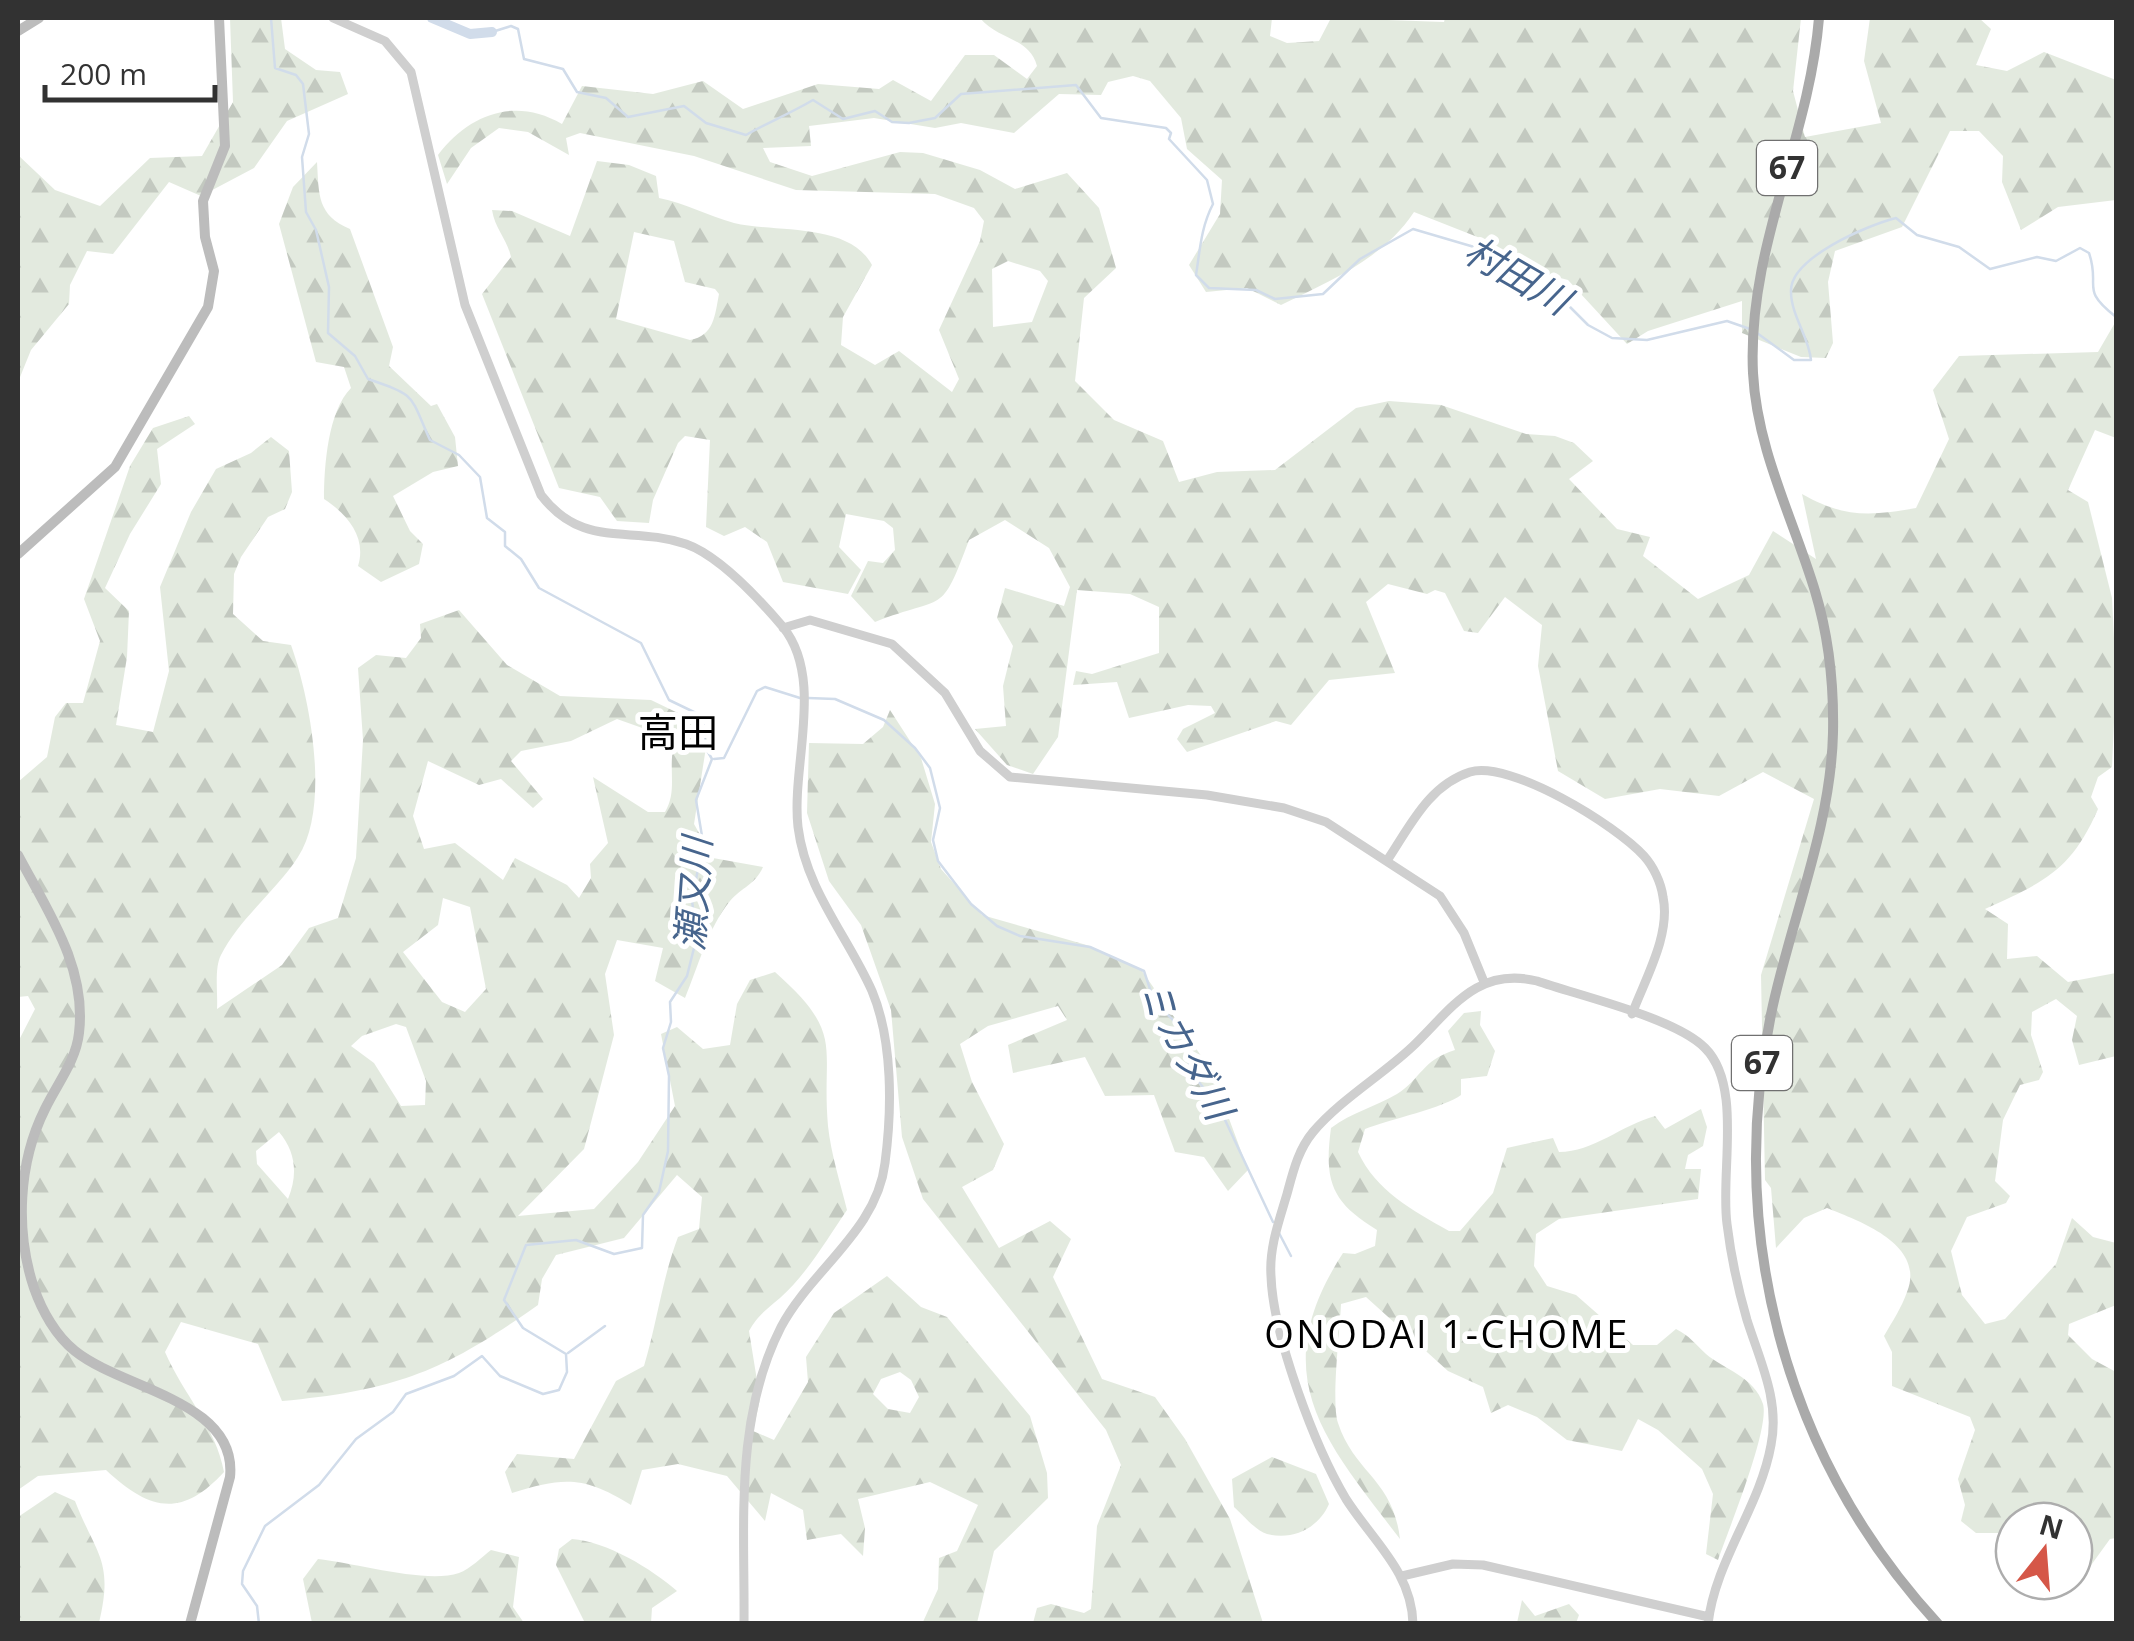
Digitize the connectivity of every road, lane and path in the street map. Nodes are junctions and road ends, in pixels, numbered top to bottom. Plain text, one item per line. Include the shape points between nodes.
1 (39, 18) edge
2 (219, 18) edge
3 (333, 18) edge
4 (1819, 18) edge
5 (18, 30) edge
6 (18, 554) edge
7 (783, 628) junction
8 (18, 856) edge
9 (1388, 859) junction
10 (1484, 982) junction
11 (1632, 1014) junction
12 (1402, 1576) junction
13 (1905, 1588) junction
14 (1708, 1620) edge
15 (190, 1624) edge
16 (744, 1624) edge
17 (1413, 1624) edge
18 (1930, 1624) edge
19 (1938, 1624) edge
20 (1948, 1624) edge

1 - 5 main road
2 - 6 main road via 225,146 202,218 214,270 208,307 115,467
3 - 7 street via 385,40 412,72 465,305 552,509 579,527 692,547
4 - 13 main road, 67 via 1810,90 1769,227 1753,317 1758,420 1826,637 1833,740 1763,1054 1754,1146 1758,1228 1770,1306 1796,1397 1837,1485
7 - 9 street via 810,620 892,644 945,694 980,751 1010,777 1284,808 1326,822
7 - 16 street via 802,677 799,834 815,889 882,1023 886,1146 871,1207 783,1323 757,1389 747,1428
8 - 15 main road via 67,947 80,1021 75,1052 32,1143 21,1200 28,1261 40,1302 68,1346 197,1412 223,1436 230,1476
9 - 10 street via 1447,905
9 - 11 street via 1430,796 1472,771 1499,769 1524,777 1573,806 1645,857 1663,895 1660,938
10 - 11 street via 1526,979
10 - 12 street via 1456,999 1398,1061 1313,1132 1296,1162 1272,1250 1274,1299 1313,1430 1352,1508
11 - 14 street via 1689,1035 1714,1058 1725,1083 1727,1226 1773,1407 1764,1472
12 - 14 street via 1453,1564 1483,1566
12 - 17 street
13 - 18 main road
13 - 19 main road, 67
13 - 20 main road

